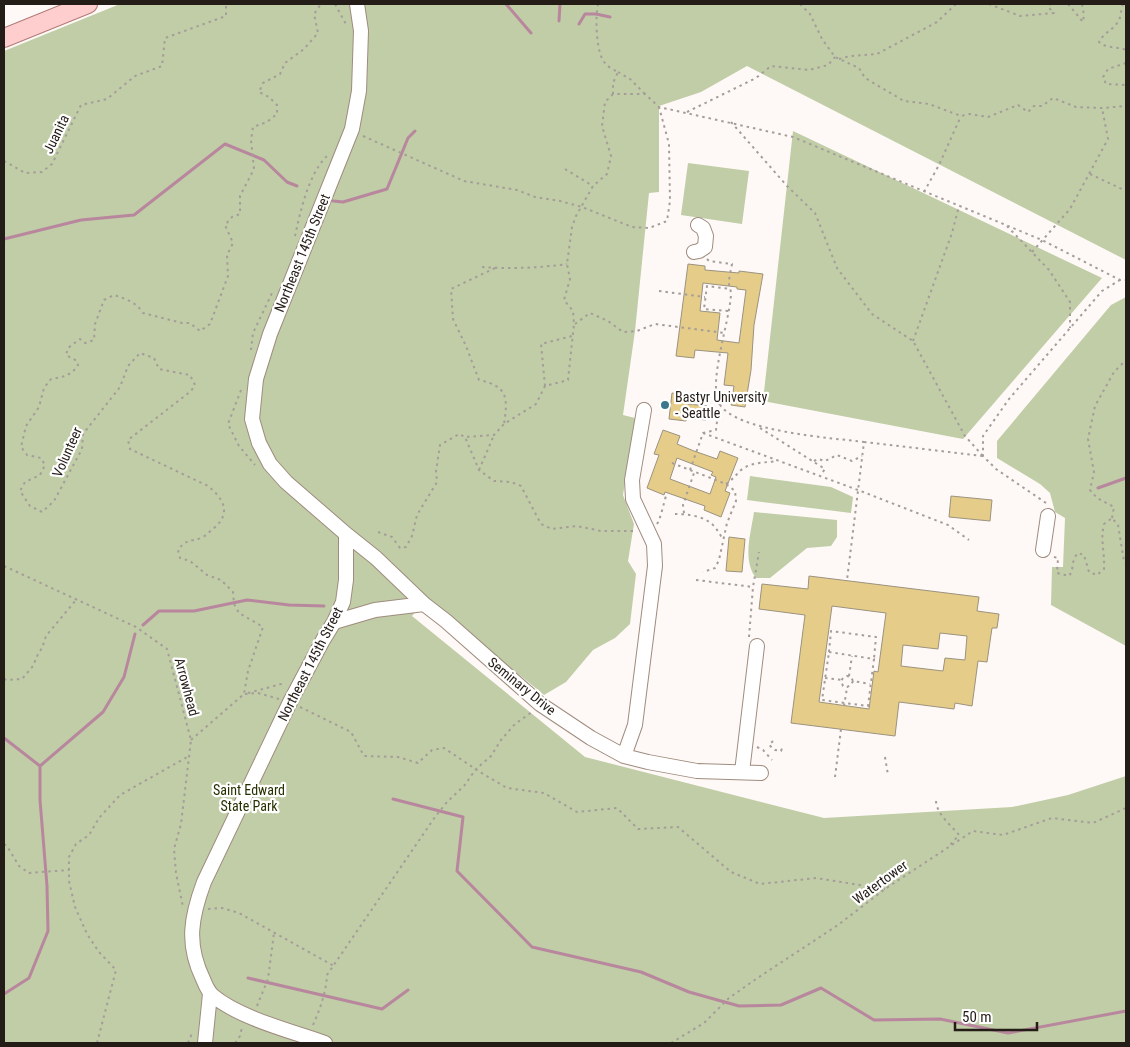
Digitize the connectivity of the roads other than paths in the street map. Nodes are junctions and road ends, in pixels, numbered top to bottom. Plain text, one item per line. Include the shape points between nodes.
1 (88, 4) edge
2 (357, 4) edge
3 (64, 8) edge
4 (4, 38) edge
5 (698, 225) dead end
6 (697, 252) road end
7 (644, 410) dead end
8 (1048, 516) road end
9 (346, 534) junction
10 (1047, 554) road end
11 (424, 604) junction
12 (334, 622) junction
13 (757, 646) dead end
14 (624, 756) junction
15 (742, 772) junction
16 (761, 773) dead end
17 (210, 994) junction
18 (205, 1043) edge
19 (325, 1043) edge

1 - 3 main road
2 - 9 street, Northeast 145th Street via 361,31 360,71 352,129 270,334 256,379 252,419 270,464
3 - 4 main road
5 - 6 street via 706,236 705,247
7 - 14 street via 632,480 633,498 654,544 655,566 635,725
8 - 10 street
9 - 11 street, Seminary Drive
9 - 12 street, Northeast 145th Street via 346,580 343,602
11 - 12 street via 376,610
11 - 14 street, Seminary Drive via 540,704
12 - 17 street, Northeast 145th Street via 290,702 194,909 193,953
13 - 15 street
14 - 15 street, Seminary Drive via 696,772
15 - 16 street, Seminary Drive
17 - 18 street
17 - 19 street via 232,1008

